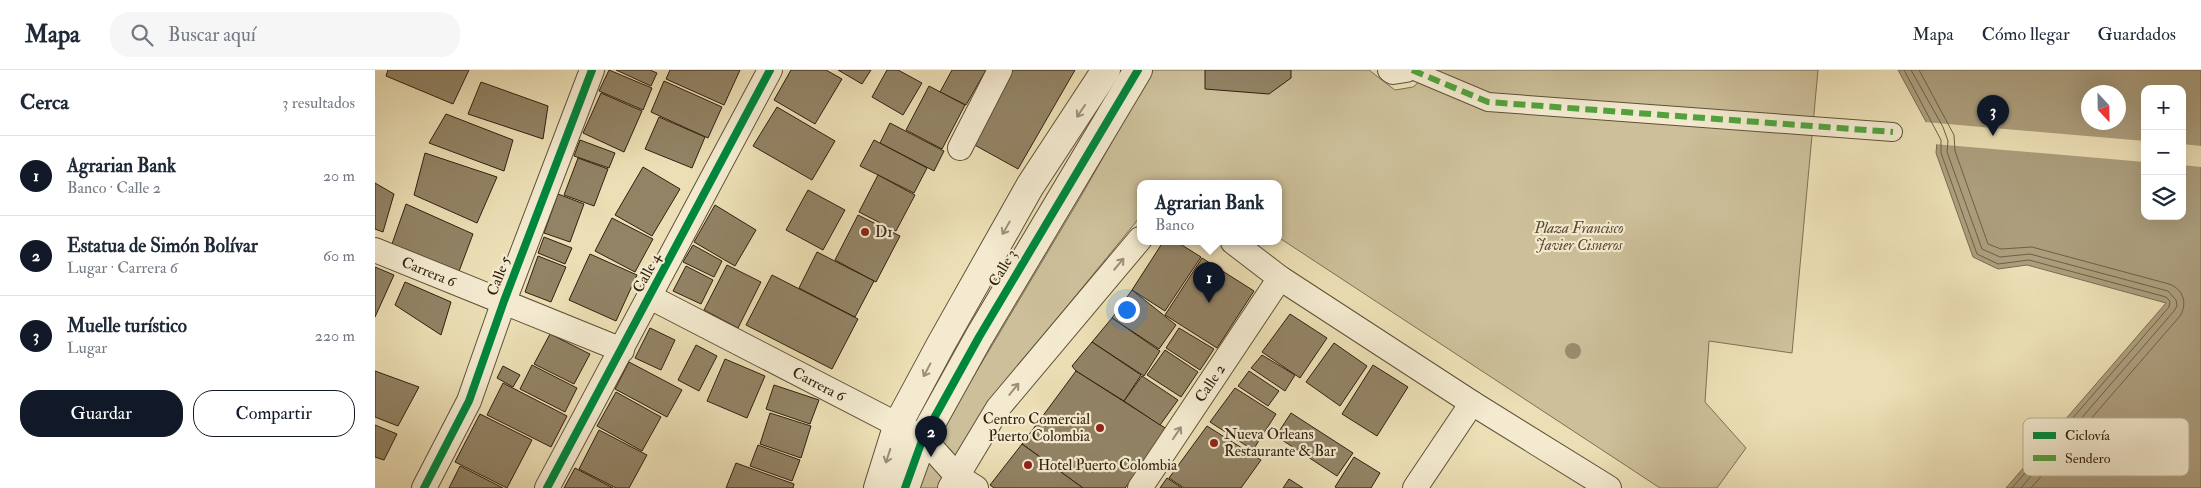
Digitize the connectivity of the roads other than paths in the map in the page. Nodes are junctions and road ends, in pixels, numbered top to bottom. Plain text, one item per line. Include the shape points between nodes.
1 (592, 70) edge
2 (770, 70) edge
3 (1000, 70) edge
4 (1106, 70) edge
5 (1139, 70) edge
6 (1402, 70) edge
7 (1893, 132) dead end
8 (959, 148) dead end
9 (1137, 243) edge
10 (1237, 245) edge
11 (375, 250) edge
12 (1280, 278) junction
13 (650, 297) junction
14 (504, 301) junction
15 (622, 350) junction
16 (1472, 403) junction
17 (898, 424) junction
18 (923, 438) junction
19 (961, 484) edge
20 (424, 488) edge
21 (547, 488) edge
22 (878, 488) edge
23 (905, 488) edge
24 (1140, 488) edge
25 (1415, 488) edge
26 (1609, 488) edge

1 - 14 street, Calle 5
2 - 13 street, Calle 4
3 - 8 street
4 -> 17 street, Calle 3 via 1030,186
5 - 18 street, Calle 3 via 1017,269
6 - 7 street via 1488,102
19 -> 9 street via 998,408
10 - 12 street
11 - 14 street, Carrera 6
12 - 16 street
24 -> 12 street, Calle 2
13 - 15 street, Calle 4
13 - 17 street, Carrera 6
14 - 15 street, Carrera 6
14 - 20 street, Calle 5 via 469,401
15 - 21 street, Calle 4
16 - 25 street
16 - 26 street
17 - 18 street, Carrera 6
17 -> 22 street, Calle 3
18 - 19 street, Carrera 6
18 - 23 street, Calle 3

